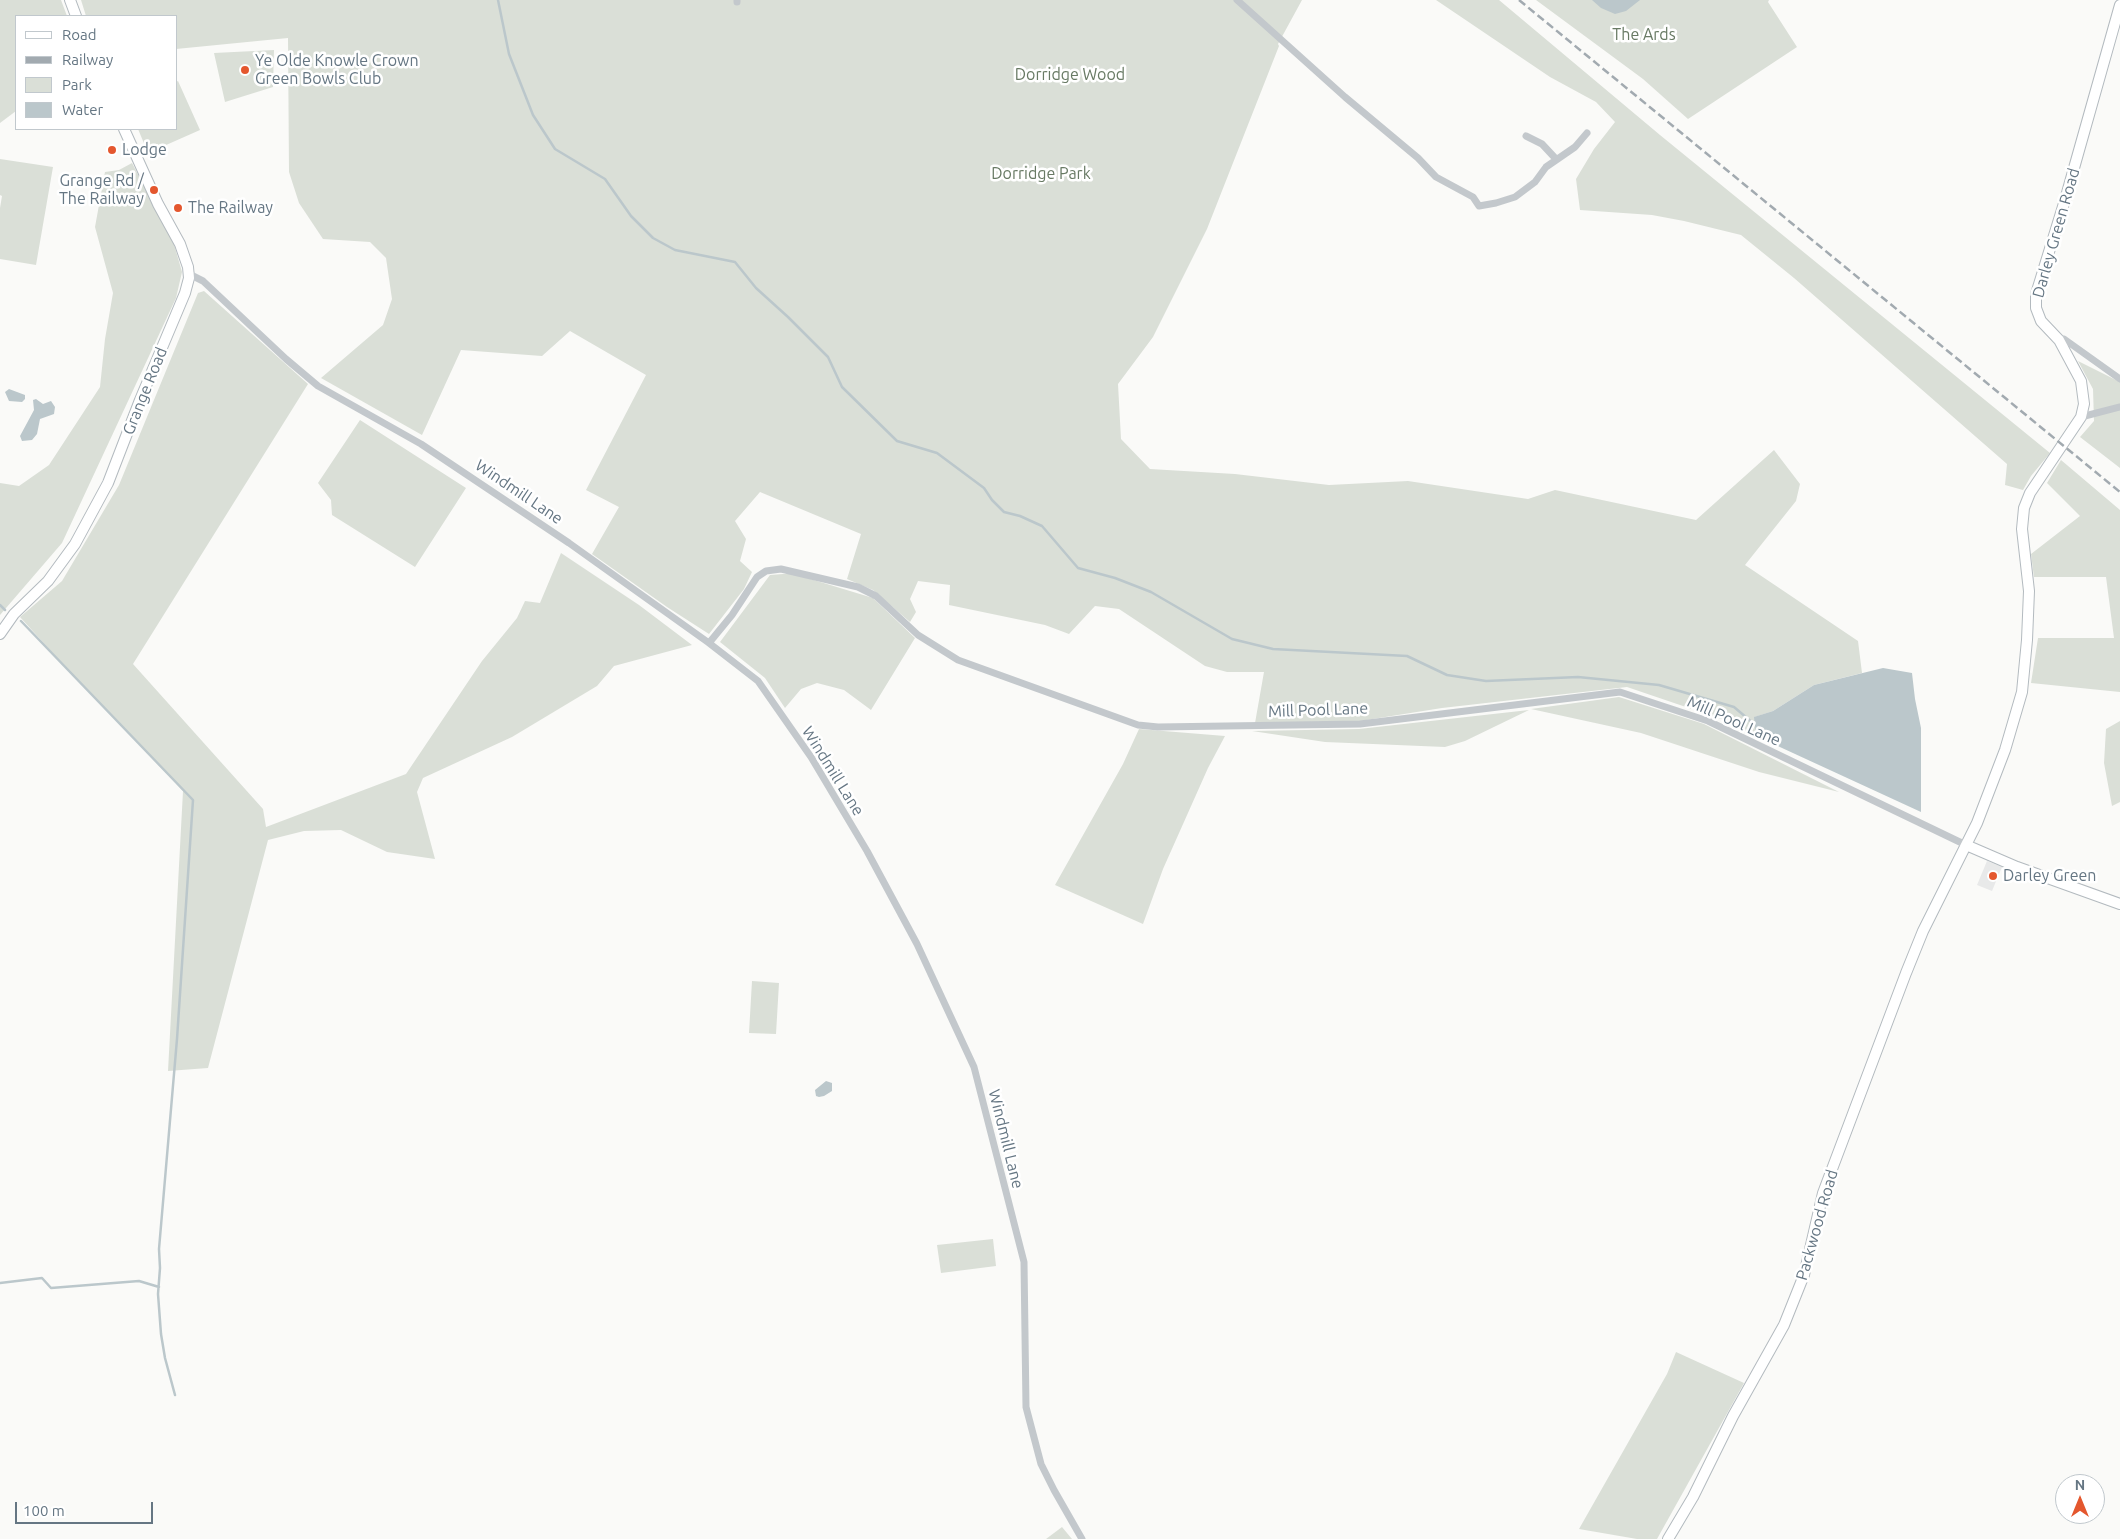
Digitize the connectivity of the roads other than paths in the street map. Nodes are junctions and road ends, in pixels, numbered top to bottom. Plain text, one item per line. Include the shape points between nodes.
1 (70, 0) edge
2 (1237, 0) edge
3 (2120, 5) edge
4 (76, 15) edge
5 (124, 130) edge
6 (1587, 133) dead end
7 (1526, 136) dead end
8 (1556, 159) junction
9 (189, 274) junction
10 (2059, 340) junction
11 (2120, 379) edge
12 (2120, 407) edge
13 (2081, 417) junction
14 (0, 634) edge
15 (709, 643) junction
16 (1966, 845) junction
17 (2120, 904) edge
18 (1082, 1539) edge
19 (1668, 1539) edge

1 - 4 street
2 - 8 street via 1439,178 1473,197 1479,206 1496,204 1515,196 1535,182
3 - 10 street, Darley Green Road via 2036,294 2040,321
5 - 9 street via 180,244
6 - 8 street via 1575,147
7 - 8 street via 1542,144
9 - 14 street, Grange Road via 185,293 108,483 70,552
9 - 15 street, Windmill Lane via 203,281 318,386 421,444 569,542
10 - 11 street via 2064,338
10 - 13 street, Darley Green Road via 2082,387 2084,404
12 - 13 street
13 - 16 street, Darley Green Road via 2026,500 2022,529 2029,623 2022,692 2005,750
15 - 16 street, Mill Pool Lane via 757,577 766,571 780,569 858,587 876,596 918,635 958,660 1138,725 1360,724 1620,692 1708,721
15 - 18 street, Windmill Lane via 758,681 811,757 917,944 974,1067 1024,1262 1026,1407 1041,1464
16 - 17 street via 2016,867
16 - 19 street, Packwood Road via 1922,931 1823,1193 1804,1275 1784,1325

